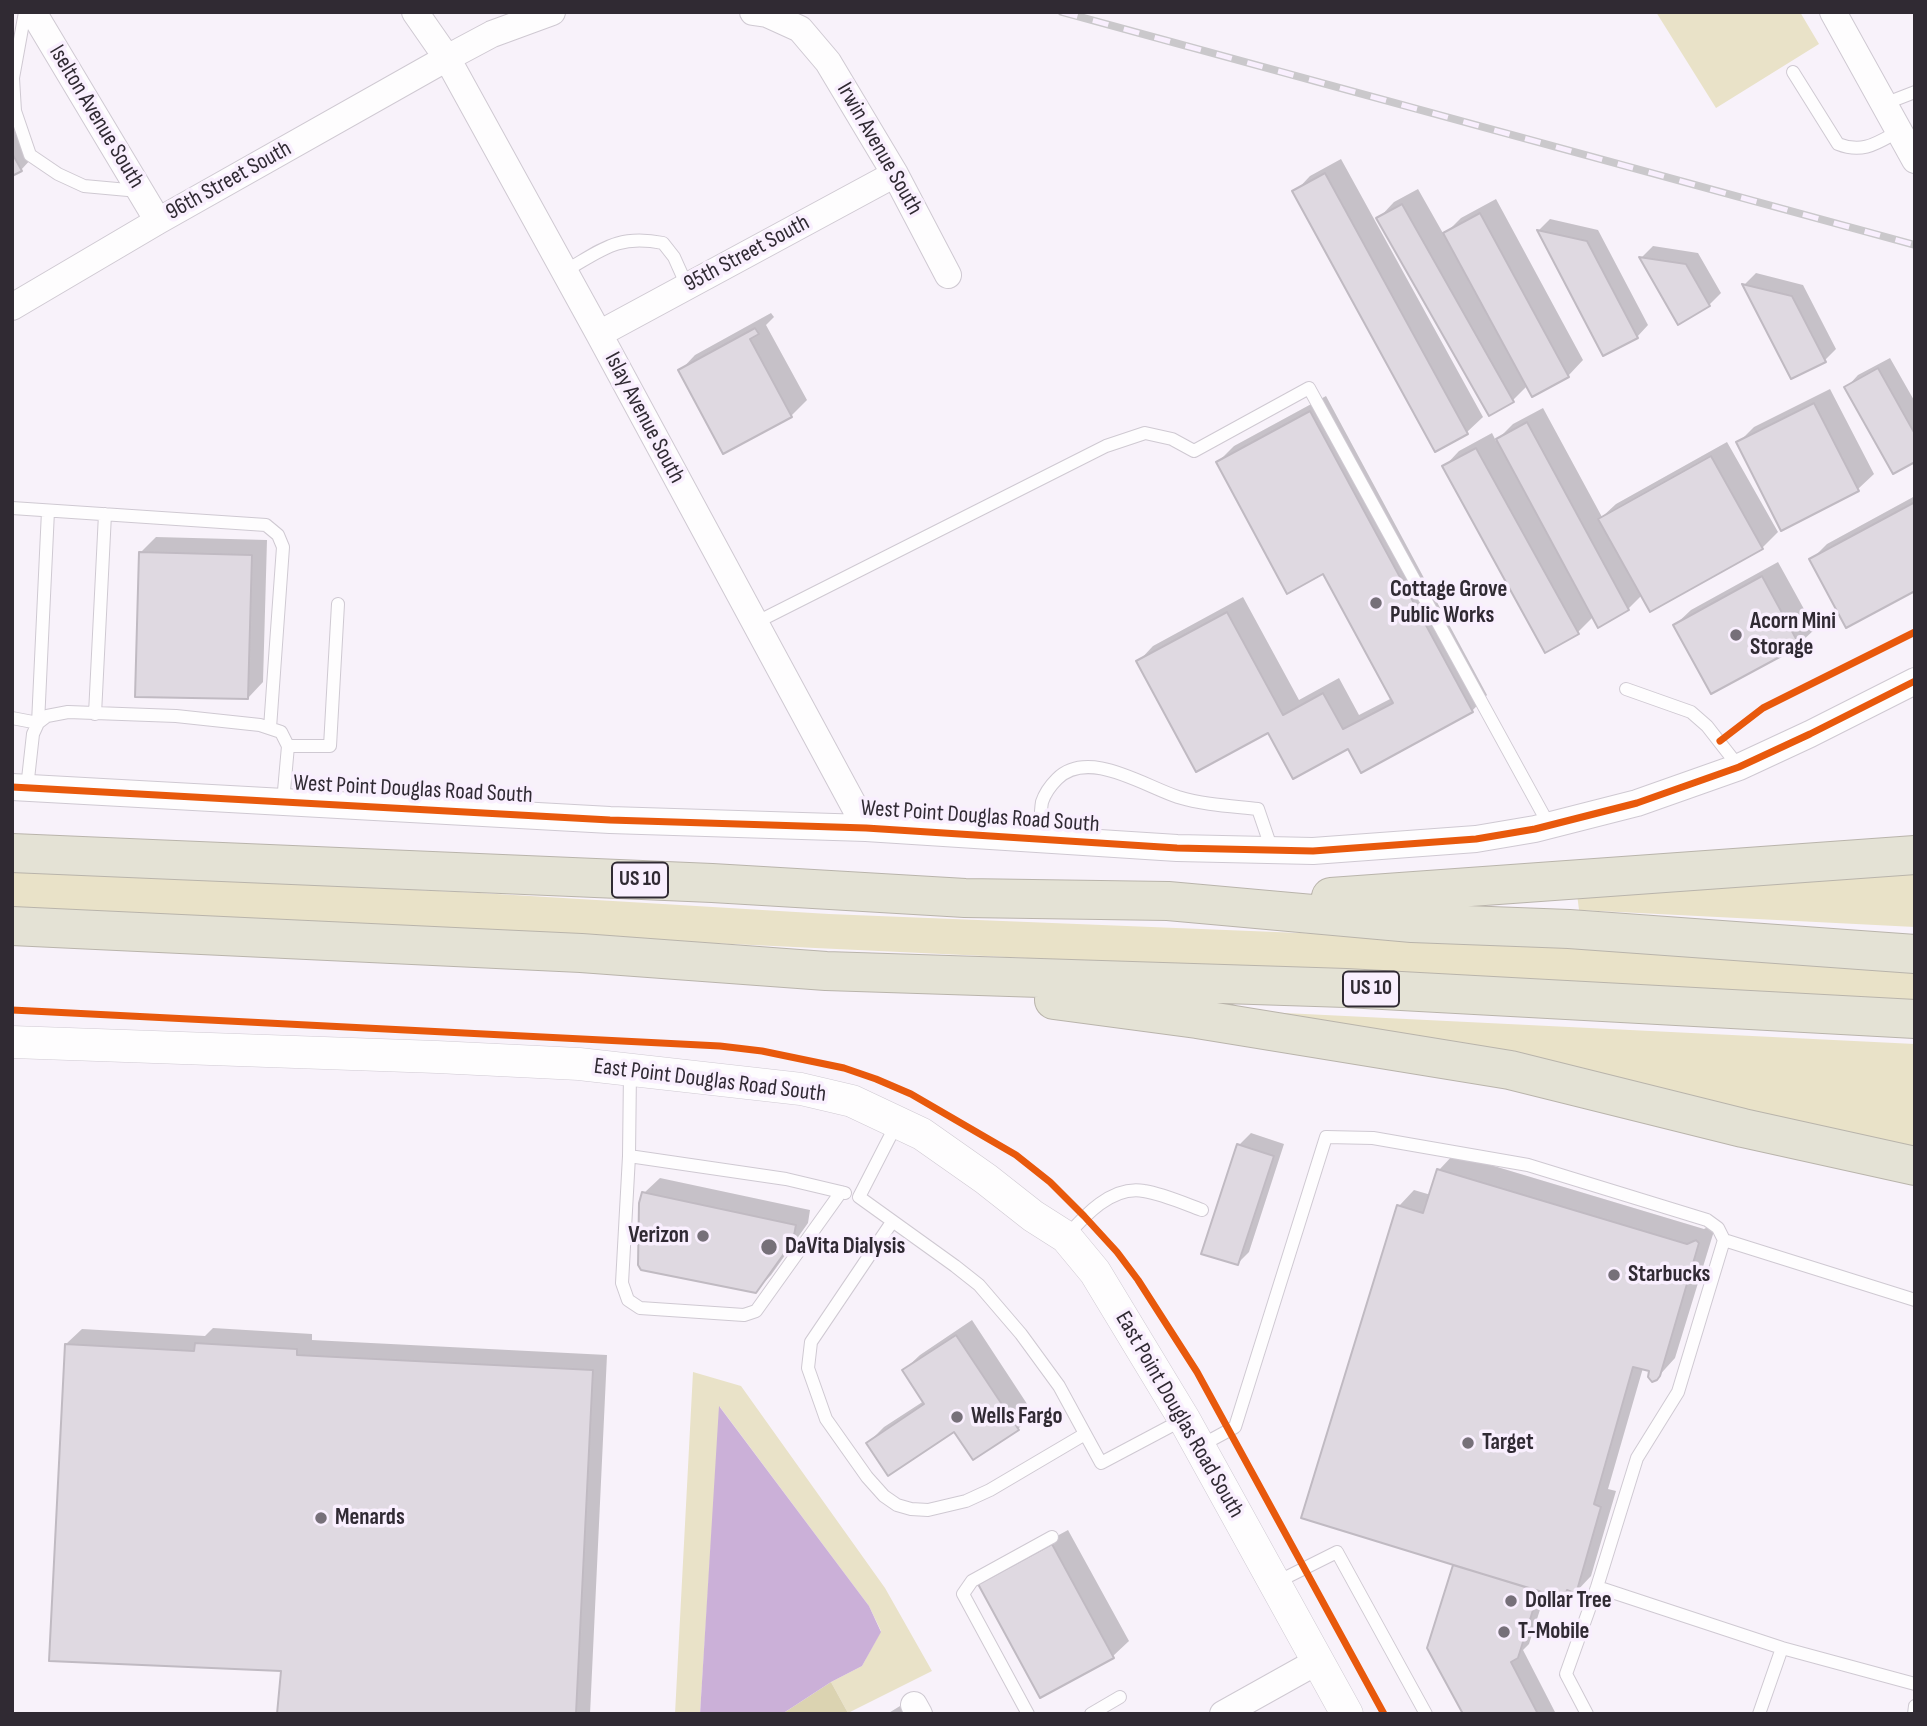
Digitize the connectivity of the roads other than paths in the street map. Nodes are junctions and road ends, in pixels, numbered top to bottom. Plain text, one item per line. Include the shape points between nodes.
1 (26, 12) edge
2 (33, 12) edge
3 (415, 12) edge
4 (552, 12) edge
5 (752, 12) edge
6 (1833, 12) edge
7 (447, 58) junction
8 (1793, 72) dead end
9 (1915, 92) edge
10 (1884, 104) junction
11 (1899, 131) junction
12 (1915, 160) edge
13 (895, 174) junction
14 (139, 191) junction
15 (158, 221) junction
16 (565, 271) junction
17 (948, 275) dead end
18 (687, 286) junction
19 (12, 307) edge
20 (599, 334) junction
21 (12, 508) edge
22 (48, 511) junction
23 (105, 514) junction
24 (338, 604) dead end
25 (755, 623) junction
26 (1915, 681) edge
27 (1626, 689) dead end
28 (95, 713) junction
29 (12, 718) edge
30 (38, 723) junction
31 (270, 728) junction
32 (288, 746) junction
33 (1739, 766) junction
34 (20, 788) edge
35 (284, 802) junction
36 (1549, 825) junction
37 (866, 828) junction
38 (1040, 839) junction
39 (1272, 850) junction
40 (12, 853) edge
41 (1915, 855) edge
42 (1267, 910) junction
43 (12, 926) edge
44 (1915, 954) edge
45 (826, 971) junction
46 (1915, 1019) edge
47 (12, 1042) edge
48 (630, 1070) junction
49 (898, 1122) junction
50 (629, 1156) junction
51 (1915, 1167) edge
52 (841, 1192) junction
53 (859, 1197) junction
54 (1202, 1210) dead end
55 (892, 1222) junction
56 (1066, 1237) junction
57 (1724, 1240) junction
58 (1915, 1300) edge
59 (1184, 1419) junction
60 (1085, 1434) junction
61 (1200, 1447) junction
62 (1052, 1537) dead end
63 (1275, 1583) junction
64 (1597, 1587) junction
65 (1782, 1648) junction
66 (1318, 1661) junction
67 (1915, 1684) edge
68 (1120, 1697) dead end
69 (1915, 1706) edge
70 (1028, 1714) edge
71 (1091, 1714) edge
72 (1223, 1714) edge
73 (1347, 1714) edge
74 (1426, 1714) edge
75 (1587, 1714) edge
76 (1759, 1714) edge
77 (1914, 1714) edge

1 - 14 lane via 13,78 15,111 30,155 84,186
2 - 14 street, Iselton Avenue South
3 - 7 street, Islay Avenue South
4 - 7 street, 96th Street South via 492,34
5 - 13 street, Irwin Avenue South via 800,29 828,62
6 - 10 street
7 - 15 street, 96th Street South
7 - 16 street, Islay Avenue South
8 - 11 lane via 1838,144 1851,149 1869,147
9 - 10 lane
10 - 11 street
11 - 12 street
13 - 17 street, Irwin Avenue South
13 - 18 street, 95th Street South
14 - 15 street, Iselton Avenue South
15 - 19 street, 96th Street South
16 - 18 lane via 610,245 646,240 663,243
16 - 20 street, Islay Avenue South
18 - 20 street, 95th Street South
20 - 25 street, Islay Avenue South
21 - 22 lane
22 - 23 lane
22 - 30 lane
23 - 28 lane
23 - 31 lane via 265,525 278,535 283,547
24 - 32 lane via 330,746
25 - 36 lane via 1106,446 1145,433 1172,439 1194,451 1309,388
25 - 37 street, Islay Avenue South
26 - 33 street, West Point Douglas Road South
27 - 33 lane via 1691,712
28 - 30 lane via 68,712
28 - 31 lane via 176,716
29 - 30 lane
30 - 34 lane
31 - 32 lane via 281,732
32 - 35 lane
33 - 36 street, West Point Douglas Road South via 1637,803
34 - 35 street, West Point Douglas Road South
35 - 37 street, West Point Douglas Road South
36 - 39 street, West Point Douglas Road South via 1476,839
37 - 38 street, West Point Douglas Road South
38 - 39 street, West Point Douglas Road South
38 - 39 lane via 1042,802 1048,789 1061,775 1088,766 1210,805 1258,808
40 - 42 highway, US 10 via 965,898 1168,901
41 - 42 highway via 1307,899
42 - 44 highway, US 10
43 - 45 highway, US 10 via 581,953
45 - 46 highway, US 10 via 1346,988
45 - 51 highway via 1197,1018 1510,1070
47 - 48 street, East Point Douglas Road South via 437,1057
48 - 49 street, East Point Douglas Road South via 801,1089 852,1101
48 - 50 lane
49 - 53 lane
49 - 56 street, East Point Douglas Road South
50 - 52 lane via 786,1179
50 - 52 lane via 622,1283 628,1300 640,1308 744,1315 755,1311
52 - 53 lane
53 - 55 lane
54 - 56 lane via 1142,1190 1127,1191 1084,1216
55 - 60 lane via 979,1285 1059,1386
55 - 60 lane via 811,1342 808,1368 826,1419 884,1496 911,1509 967,1501
56 - 59 street, East Point Douglas Road South via 1095,1272
57 - 58 lane
57 - 61 lane via 1707,1220 1528,1165 1373,1138 1326,1137 1235,1427
57 - 64 lane via 1678,1392 1637,1458
59 - 60 lane via 1101,1463
59 - 61 street, East Point Douglas Road South
61 - 63 street, East Point Douglas Road South
62 - 70 lane via 972,1581 963,1594
63 - 66 street, East Point Douglas Road South
63 - 74 lane via 1337,1552
64 - 65 lane
64 - 75 lane via 1566,1674
65 - 67 lane
65 - 76 lane
66 - 72 street
66 - 73 street, East Point Douglas Road South
68 - 71 lane
69 - 77 lane

